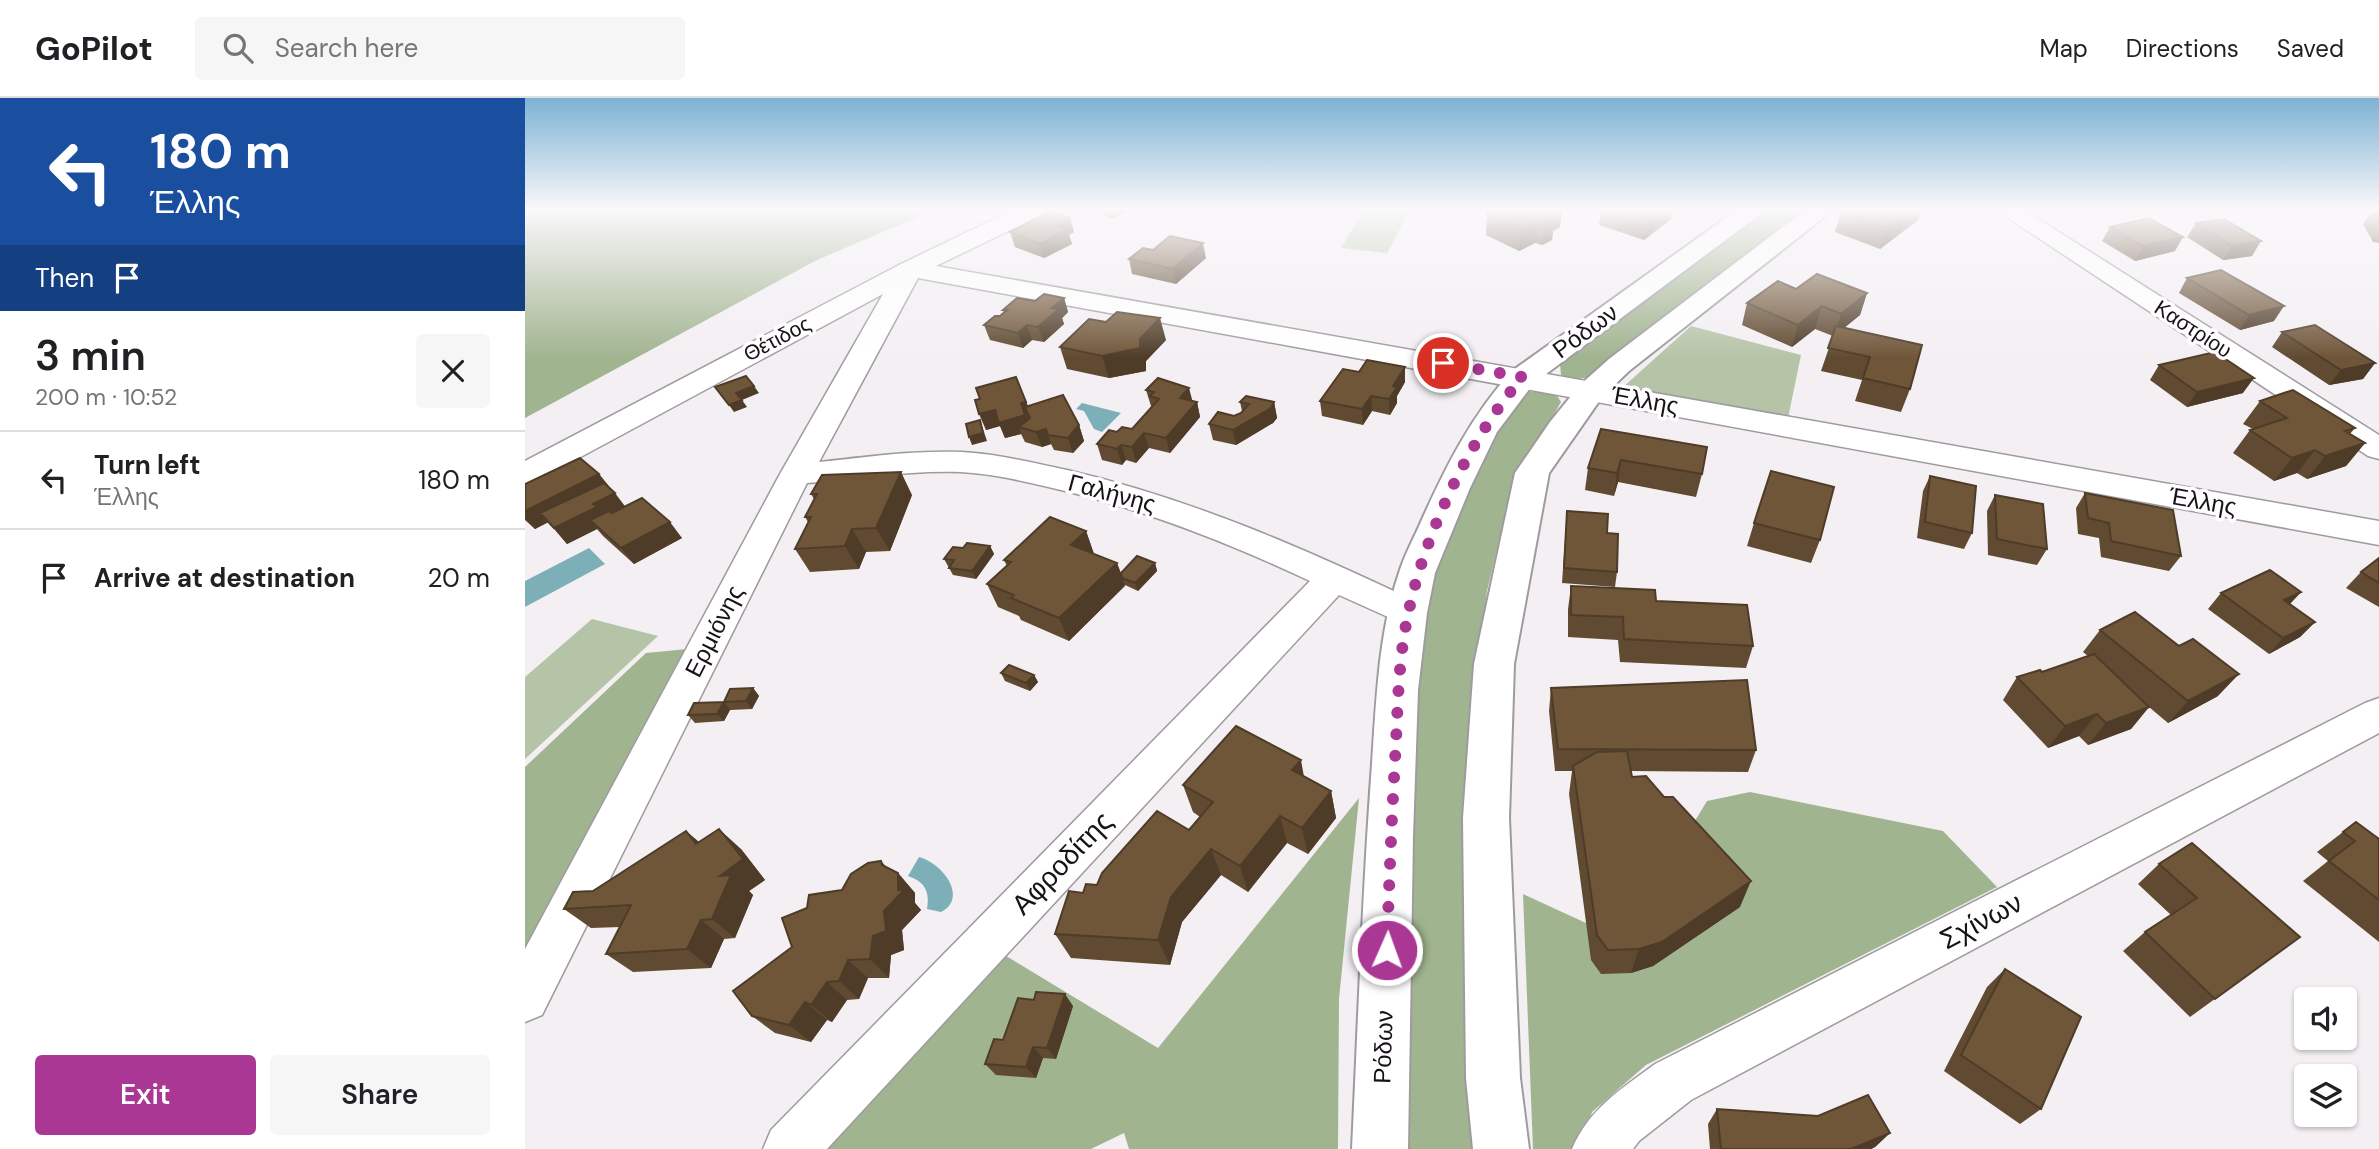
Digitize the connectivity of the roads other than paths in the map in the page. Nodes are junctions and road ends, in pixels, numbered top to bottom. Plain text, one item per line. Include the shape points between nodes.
1 (932, 259) edge
2 (1687, 259) edge
3 (1758, 259) edge
4 (2082, 259) edge
5 (911, 269) junction
6 (1523, 377) junction
7 (1591, 391) junction
8 (2379, 449) edge
9 (525, 474) edge
10 (796, 474) junction
11 (2379, 533) edge
12 (1335, 577) junction
13 (1408, 613) junction
14 (2379, 714) edge
15 (525, 998) edge
16 (790, 1149) edge
17 (1380, 1149) edge
18 (1501, 1149) edge
19 (1599, 1149) edge

1 - 5 street, Θέτιδος
2 - 6 street, Ρόδων
3 - 7 street, Ρόδων
4 - 8 street, Καστρίου
5 - 6 street, Έλλης
5 - 9 street, Θέτιδος
5 - 10 street, Ερμιόνης
6 - 7 street, Έλλης
6 - 13 street, Ρόδων via 1481,432 1453,488 1417,573
7 - 11 street, Έλλης
7 - 18 street, Ρόδων via 1532,473 1494,664 1486,818 1493,1078
10 - 12 street, Γαλήνης via 951,461 1009,468 1117,491 1212,523
10 - 15 street, Ερμιόνης
12 - 13 street, Γαλήνης
12 - 16 street, Αφροδίτης
13 - 17 street, Ρόδων via 1392,797
14 - 19 street, Σχίνων via 1673,1082 1620,1122

